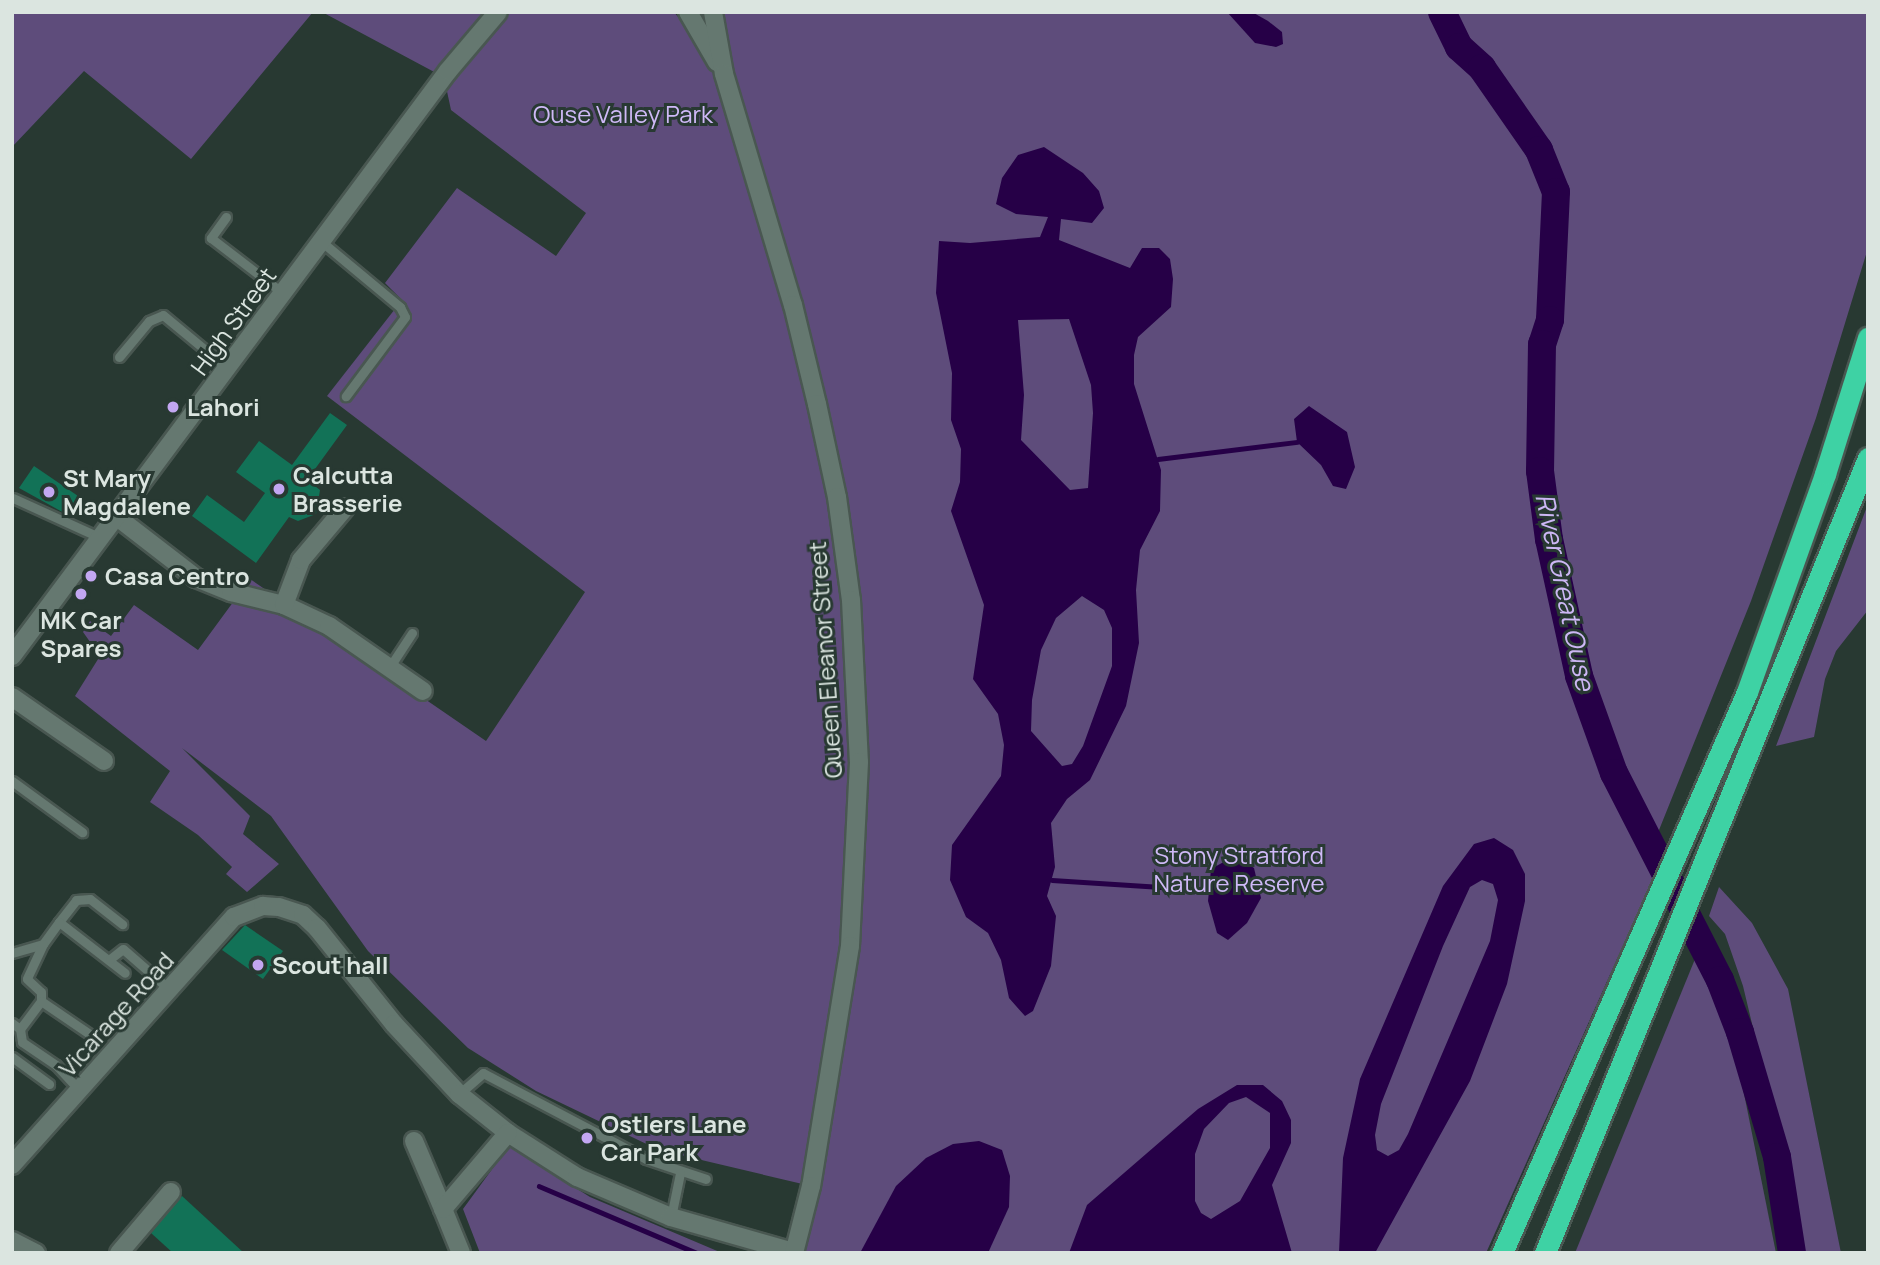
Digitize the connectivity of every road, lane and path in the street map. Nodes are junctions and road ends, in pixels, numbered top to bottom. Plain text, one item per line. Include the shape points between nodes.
1 (688, 12) edge
2 (713, 12) edge
3 (495, 14) edge
4 (724, 74) junction
5 (226, 217) dead end
6 (322, 242) junction
7 (284, 294) junction
8 (1868, 338) edge
9 (119, 357) dead end
10 (228, 369) junction
11 (346, 396) dead end
12 (1868, 458) edge
13 (13, 498) edge
14 (345, 508) dead end
15 (117, 517) junction
16 (101, 538) junction
17 (284, 605) junction
18 (412, 633) dead end
19 (12, 656) edge
20 (389, 668) junction
21 (423, 691) dead end
22 (12, 697) edge
23 (104, 761) dead end
24 (12, 781) edge
25 (82, 832) dead end
26 (59, 922) junction
27 (122, 924) dead end
28 (43, 944) junction
29 (12, 953) edge
30 (110, 959) junction
31 (125, 973) dead end
32 (170, 990) junction
33 (41, 1001) junction
34 (16, 1026) edge
35 (91, 1035) dead end
36 (22, 1042) junction
37 (12, 1051) edge
38 (12, 1057) edge
39 (49, 1084) dead end
40 (80, 1091) junction
41 (459, 1094) junction
42 (508, 1133) junction
43 (414, 1141) dead end
44 (15, 1157) edge
45 (680, 1173) junction
46 (706, 1179) dead end
47 (171, 1192) dead end
48 (443, 1209) junction
49 (671, 1217) junction
50 (12, 1241) edge
51 (1505, 1246) edge
52 (1546, 1252) edge
53 (36, 1253) edge
54 (119, 1253) edge
55 (461, 1253) edge
56 (794, 1253) edge

1 - 4 street, Queen Eleanor Street
2 - 4 street, Queen Eleanor Street
3 - 6 street, High Street
4 - 56 street, Queen Eleanor Street via 793,305 834,484 851,600 857,695 857,856 850,946 811,1186
5 - 7 lane via 211,238
6 - 7 street, High Street
6 - 11 lane via 400,307 405,317
7 - 10 street, High Street
8 - 51 highway via 1747,692
9 - 10 lane via 149,321 163,315
10 - 15 street, High Street
12 - 52 highway
13 - 16 lane
14 - 17 street via 301,560
15 - 16 street, High Street
15 - 17 street via 196,578
16 - 19 street, High Street
17 - 20 street via 329,626
18 - 20 lane
20 - 21 street
22 - 23 street
24 - 25 lane
26 - 27 lane via 76,900 90,899
26 - 28 lane
26 - 30 lane
28 - 29 lane
28 - 33 lane via 27,979 41,992
30 - 31 lane
30 - 32 lane via 123,949
32 - 40 street, Vicarage Road
32 - 41 street, Vicarage Road via 234,917 263,906 303,915
33 - 34 lane
33 - 35 lane
34 - 36 lane
36 - 37 lane
36 - 40 lane via 56,1065
38 - 39 lane
40 - 44 street, Vicarage Road
41 - 42 street
41 - 45 lane via 483,1073
42 - 48 street
42 - 49 street via 577,1177
43 - 48 street
45 - 46 lane
45 - 49 lane
47 - 54 street
48 - 55 street
49 - 56 street
50 - 53 street

